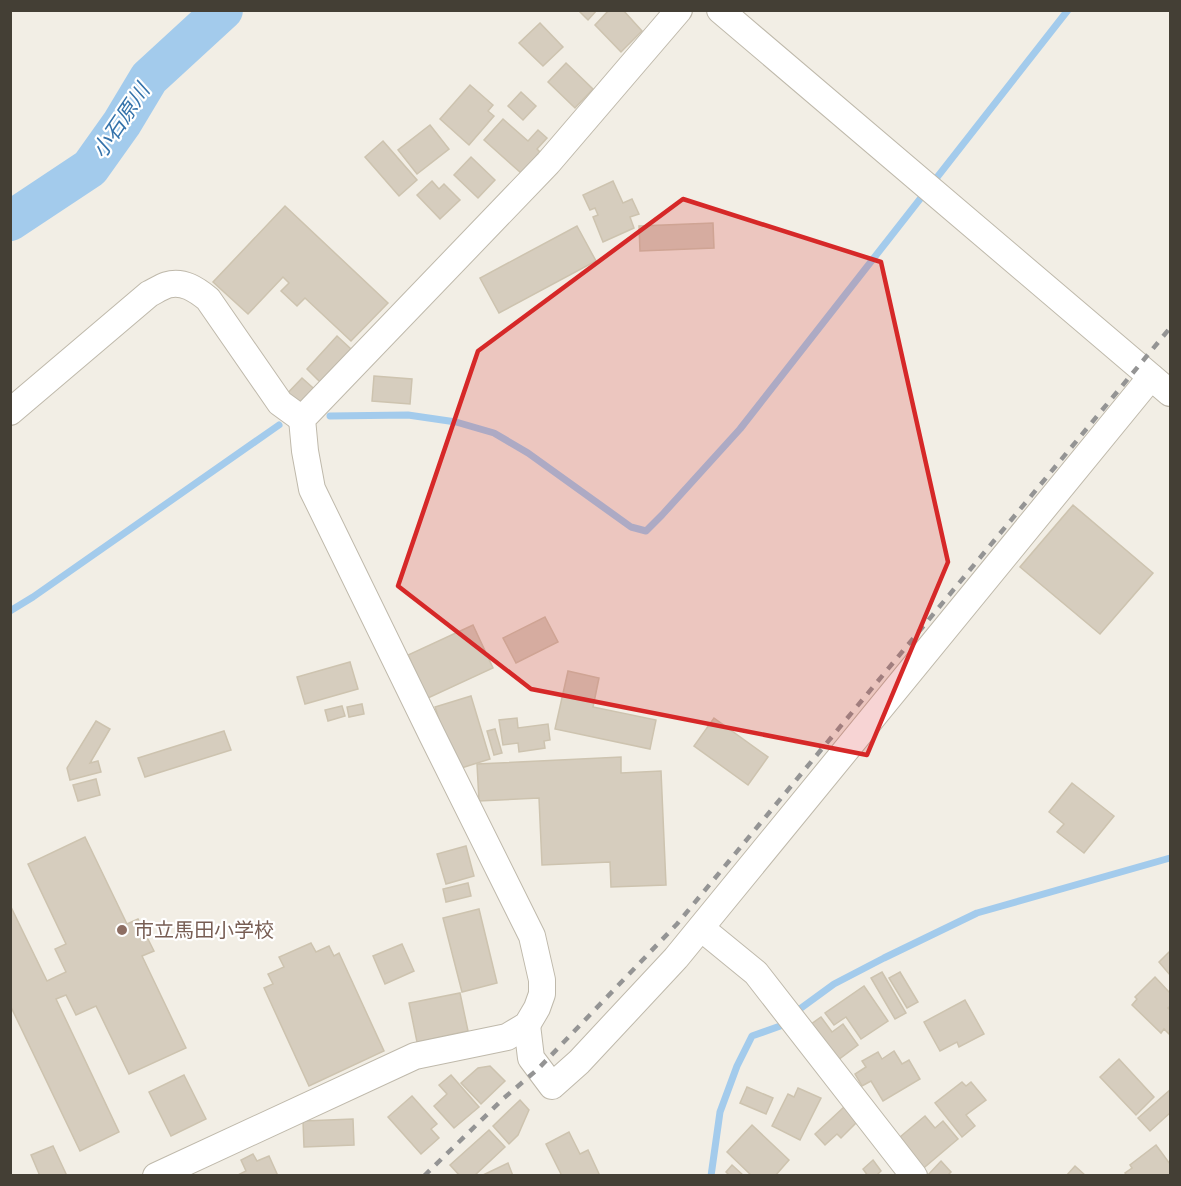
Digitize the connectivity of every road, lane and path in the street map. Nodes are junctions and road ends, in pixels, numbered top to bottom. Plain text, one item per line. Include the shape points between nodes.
1 (679, 10) edge
2 (720, 10) edge
3 (1161, 385) edge
4 (10, 412) edge
5 (302, 419) junction
6 (701, 928) junction
7 (527, 1025) junction
8 (156, 1176) edge
9 (914, 1176) edge

1 - 5 street via 548,163
2 - 3 street
3 - 6 street
4 - 5 street via 149,294 168,284 180,284 195,288 208,299 280,403
5 - 7 street via 312,489 532,936 542,994
6 - 7 street via 579,1062 552,1086 531,1058
6 - 9 street via 756,973
7 - 8 street via 507,1037 415,1056

